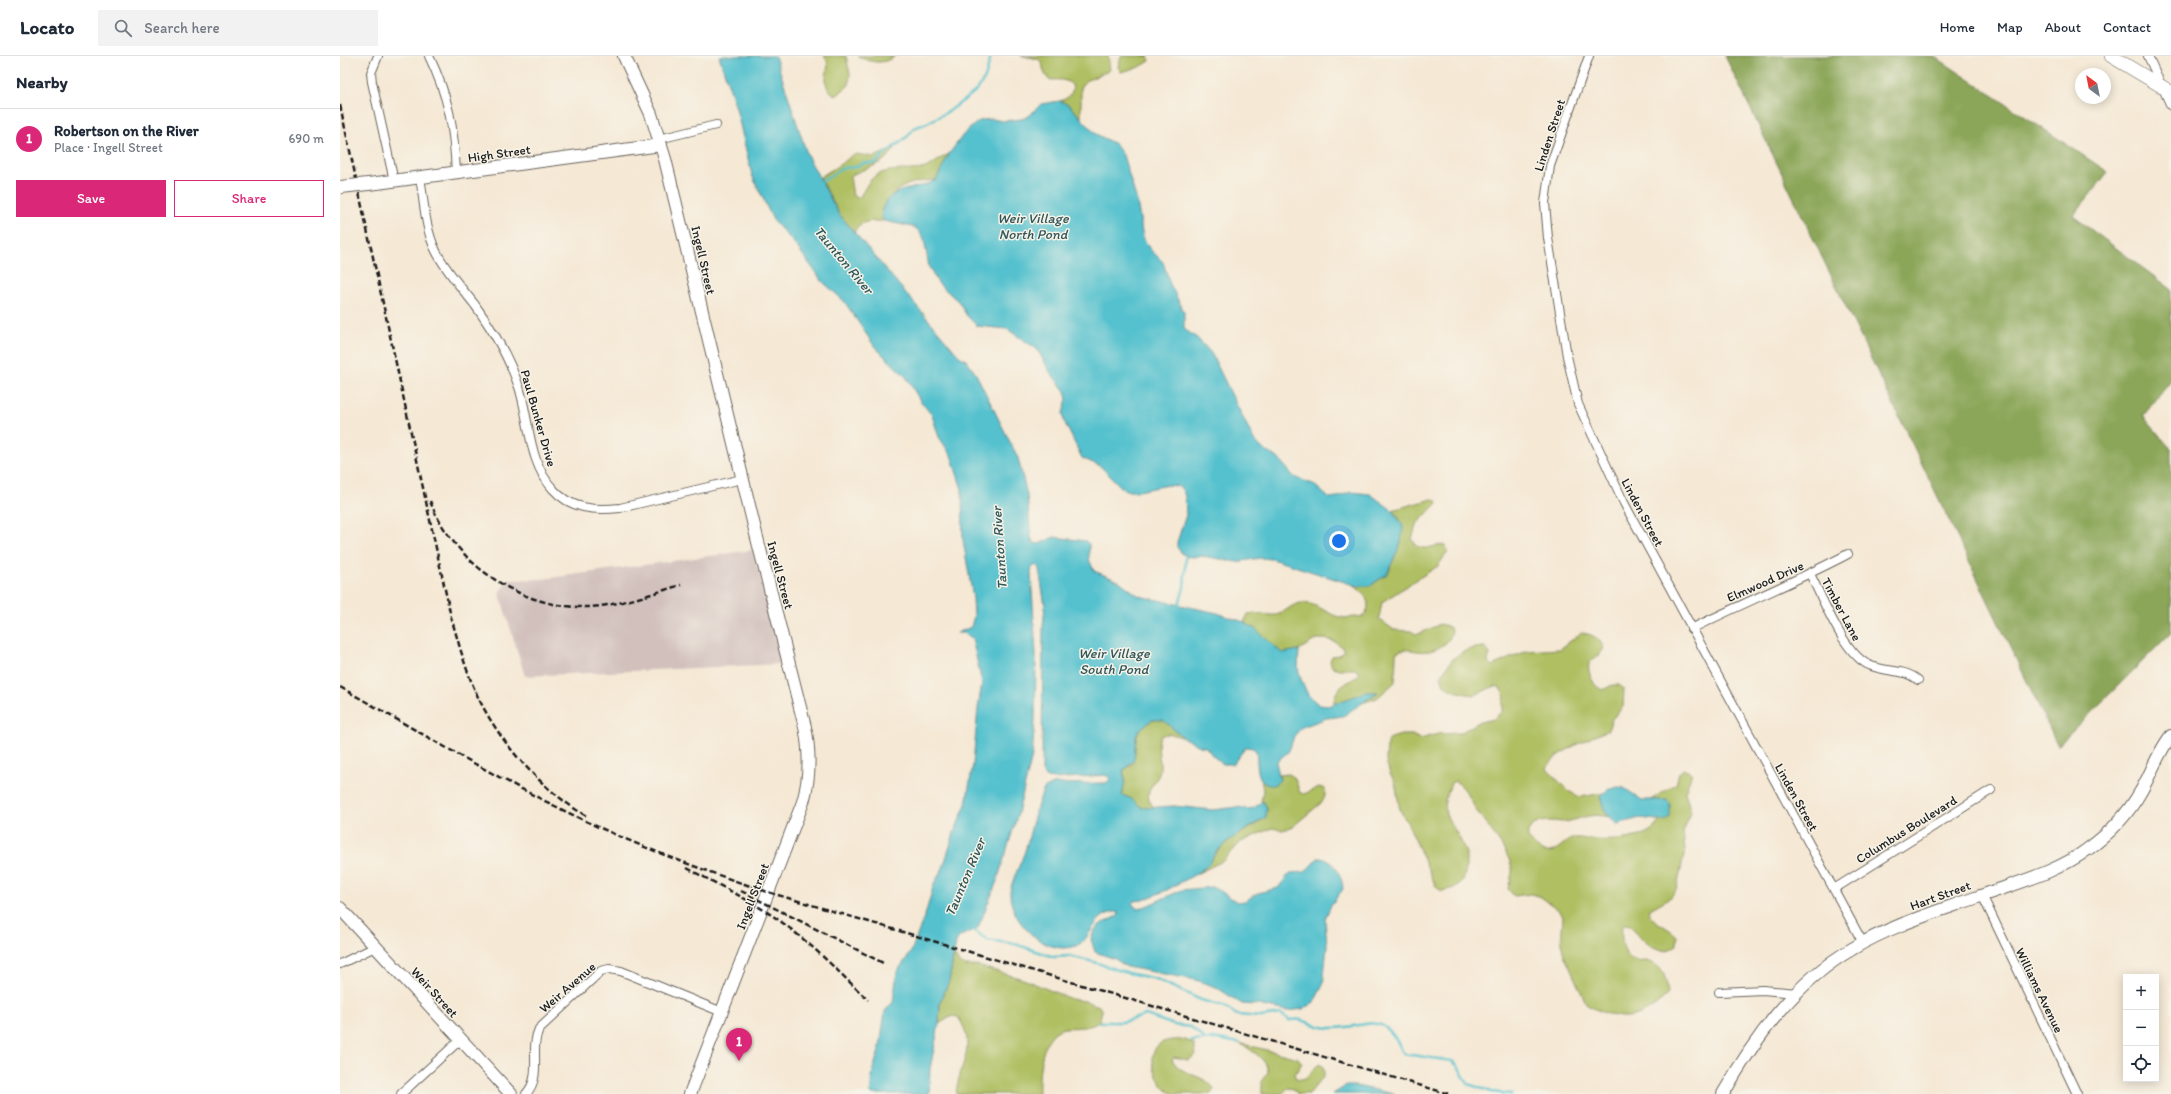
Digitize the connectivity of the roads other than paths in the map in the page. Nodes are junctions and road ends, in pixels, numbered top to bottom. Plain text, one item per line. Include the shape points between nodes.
1 (378, 56) edge
2 (429, 56) edge
3 (624, 56) edge
4 (1590, 56) edge
5 (2111, 56) edge
6 (2148, 56) edge
7 (2167, 90) edge
8 (2171, 106) edge
9 (716, 125) dead end
10 (660, 142) junction
11 (456, 172) junction
12 (420, 177) junction
13 (394, 181) junction
14 (340, 187) edge
15 (742, 479) junction
16 (1848, 554) dead end
17 (1810, 574) junction
18 (1691, 629) junction
19 (1918, 680) dead end
20 (2171, 736) edge
21 (1991, 790) dead end
22 (1834, 889) junction
23 (1982, 895) junction
24 (340, 908) edge
25 (1863, 943) junction
26 (375, 947) junction
27 (340, 964) edge
28 (1719, 992) dead end
29 (1796, 993) junction
30 (722, 1012) junction
31 (460, 1040) junction
32 (401, 1094) edge
33 (511, 1094) edge
34 (526, 1094) edge
35 (690, 1094) edge
36 (1723, 1094) edge
37 (2077, 1094) edge

1 - 13 street via 371,73 372,82
2 - 11 street via 444,90 452,120
3 - 10 street, Ingell Street
4 - 18 street, Linden Street via 1552,160 1546,191 1548,238 1567,356 1578,404 1603,460
5 - 7 main road
6 - 7 street
7 - 8 street
9 - 10 street
10 - 11 street, High Street
10 - 15 street, Ingell Street
11 - 12 street, High Street
12 - 13 street, High Street
12 - 15 street, Paul Bunker Drive via 426,219 435,249 452,277 483,316 506,355 522,397 537,463 554,491 574,505 605,510
13 - 14 street, High Street, bridge
15 - 30 street, Ingell Street via 805,727 808,770 803,802
16 - 17 street, Elmwood Drive
17 - 18 street, Elmwood Drive
17 - 19 street, Timber Lane via 1854,655 1873,667 1905,672
18 - 22 street, Linden Street
20 - 23 street, Hart Street via 2134,801 2097,842 2060,866
21 - 22 street, Columbus Boulevard
22 - 25 street, Linden Street
23 - 25 street, Hart Street via 1911,920
23 - 37 street, Williams Avenue
24 - 26 street, Weir Street
25 - 29 street, Hart Street via 1829,964
26 - 27 street
26 - 31 street, Weir Street
28 - 29 street via 1763,990
29 - 36 street, Hart Street via 1755,1042
30 - 34 street, Weir Avenue via 621,971 601,971 539,1029 533,1082
30 - 35 street, Ingell Street
31 - 32 street
31 - 33 street, Weir Street

